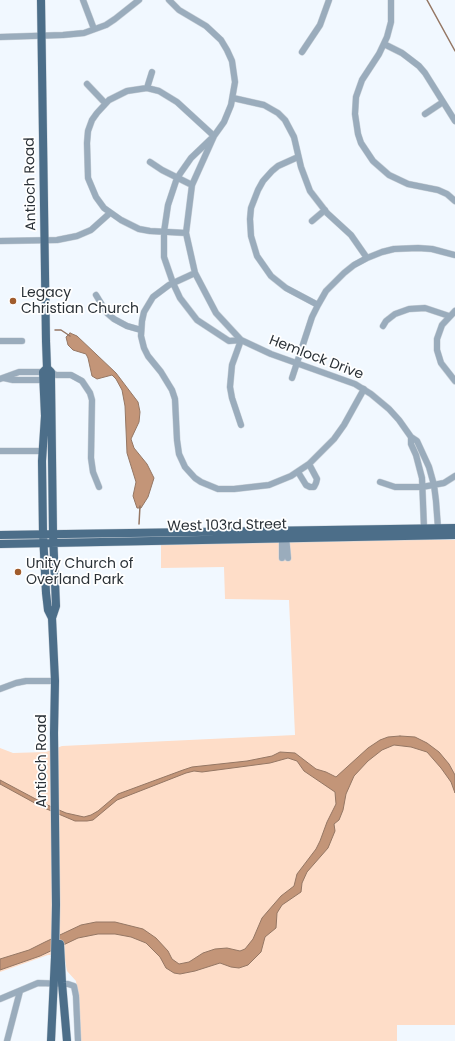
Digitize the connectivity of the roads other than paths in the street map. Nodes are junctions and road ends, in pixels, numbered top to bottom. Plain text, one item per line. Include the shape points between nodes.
1 (40, 0) edge
2 (84, 0) edge
3 (139, 0) edge
4 (169, 0) edge
5 (329, 0) edge
6 (391, 0) edge
7 (94, 29) junction
8 (42, 36) junction
9 (0, 37) edge
10 (384, 44) junction
11 (302, 52) dead end
12 (152, 72) dead end
13 (86, 84) dead end
14 (147, 88) junction
15 (233, 98) junction
16 (443, 102) junction
17 (104, 104) junction
18 (425, 114) dead end
19 (455, 121) edge
20 (214, 136) junction
21 (298, 157) junction
22 (150, 162) dead end
23 (177, 178) junction
24 (192, 185) junction
25 (455, 201) edge
26 (325, 210) junction
27 (110, 213) junction
28 (312, 221) dead end
29 (164, 232) junction
30 (186, 233) junction
31 (45, 240) junction
32 (0, 241) edge
33 (455, 255) edge
34 (367, 258) junction
35 (195, 273) junction
36 (173, 283) junction
37 (96, 295) dead end
38 (318, 305) junction
39 (455, 311) edge
40 (449, 316) junction
41 (384, 326) dead end
42 (141, 330) junction
43 (241, 340) junction
44 (0, 341) edge
45 (22, 341) dead end
46 (296, 363) junction
47 (48, 375) junction
48 (2, 378) edge
49 (292, 378) dead end
50 (455, 381) edge
51 (364, 389) junction
52 (241, 424) dead end
53 (411, 437) junction
54 (43, 450) junction
55 (0, 451) edge
56 (309, 464) junction
57 (298, 472) junction
58 (455, 476) edge
59 (380, 482) dead end
60 (434, 485) junction
61 (99, 487) dead end
62 (422, 487) junction
63 (424, 528) junction
64 (438, 528) junction
65 (455, 528) edge
66 (53, 533) junction
67 (43, 534) junction
68 (0, 535) edge
69 (284, 535) junction
70 (431, 535) junction
71 (455, 535) edge
72 (43, 543) junction
73 (53, 543) junction
74 (0, 544) edge
75 (285, 558) dead end
76 (52, 618) junction
77 (55, 681) junction
78 (0, 688) edge
79 (58, 983) junction
80 (20, 990) junction
81 (0, 998) edge
82 (7, 1041) edge
83 (51, 1041) edge
84 (67, 1041) edge
85 (78, 1041) edge

1 - 8 main road, Antioch Road
2 - 7 street
3 - 7 street via 115,20
4 - 15 street, Hemlock Drive via 179,10 206,26 224,45 234,69
5 - 11 street via 320,25
6 - 10 street via 391,22
7 - 8 street via 75,34
8 - 9 street
8 - 31 main road, Antioch Road
10 - 16 street via 402,53 418,66
10 - 25 street via 364,77 356,97 354,114 362,143 374,161 389,174 408,184 444,192
12 - 14 street
13 - 17 street
14 - 17 street via 123,92
14 - 20 street via 159,91 177,102
15 - 20 street, Hemlock Drive via 224,122
15 - 21 street via 264,105 278,113 291,131
16 - 18 street
16 - 19 street
17 - 27 street via 92,120 88,131 87,170 91,188
20 - 23 street, Hemlock Drive via 191,158
20 - 24 street, Hemlock Drive
21 - 26 street via 305,179 316,200
21 - 38 street via 278,166 263,181 251,208 251,236 257,256 271,276 286,288
22 - 23 street
23 - 24 street
23 - 29 street, Hemlock Drive via 168,206
24 - 30 street, Hemlock Drive
26 - 28 street
26 - 34 street via 351,235
27 - 29 street via 139,228
27 - 31 street via 85,233 67,239
29 - 30 street
29 - 36 street, Hemlock Drive via 164,257
30 - 35 street, Hemlock Drive
31 - 32 street
31 - 47 main road, Antioch Road
33 - 34 street via 432,249 406,248 382,252
34 - 38 street via 336,280
35 - 36 street
35 - 43 street, Hemlock Drive via 216,313
36 - 42 street via 151,300 144,312
36 - 43 street, Hemlock Drive via 180,298 197,320 229,341
37 - 42 street via 114,319
38 - 46 street
39 - 40 street
40 - 41 street via 425,308 409,309 395,314
40 - 50 street via 439,332 437,350 441,363
42 - 57 street via 146,352 167,380 175,399 177,445 182,462 195,478 218,489 234,490 269,484
43 - 46 street, Hemlock Drive
43 - 52 street via 232,365 230,383
44 - 45 street
46 - 49 street
46 - 51 street, Hemlock Drive
47 - 48 street via 20,372
47 - 54 main road, Antioch Road
47 - 61 street via 71,375 82,381 90,393 92,465
47 - 66 main road, Antioch Road
51 - 53 street, Hemlock Drive via 389,408
51 - 56 street via 334,439
53 - 60 street, Hemlock Drive via 421,448
53 - 62 street, Hemlock Drive via 411,444 420,466
54 - 55 street
54 - 67 main road, Antioch Road
56 - 57 street
56 - 57 street via 317,479 314,487 306,485
58 - 60 street via 444,483
59 - 62 street via 395,487
60 - 62 street
60 - 64 street, Hemlock Drive
62 - 63 street, Hemlock Drive
63 - 64 main road, West 103rd Street
63 - 69 main road, West 103rd Street
63 - 70 street
64 - 65 main road, West 103rd Street
64 - 70 street
66 - 67 main road, West 103rd Street
66 - 69 main road, West 103rd Street
66 - 73 main road, Antioch Road
67 - 68 main road, West 103rd Street
67 - 72 main road, Antioch Road
69 - 70 main road, West 103rd Street
69 - 73 main road, West 103rd Street
69 - 75 street
70 - 71 main road, West 103rd Street
72 - 73 main road, West 103rd Street
72 - 74 main road, West 103rd Street
72 - 76 main road, Antioch Road via 46,600
73 - 76 main road, Antioch Road via 56,606
76 - 77 main road, Antioch Road
77 - 78 street via 26,681
77 - 79 main road, Antioch Road
79 - 80 street via 38,983
79 - 83 main road, Antioch Road
79 - 84 main road, Antioch Road
79 - 85 street via 74,986
80 - 81 street
80 - 82 street

